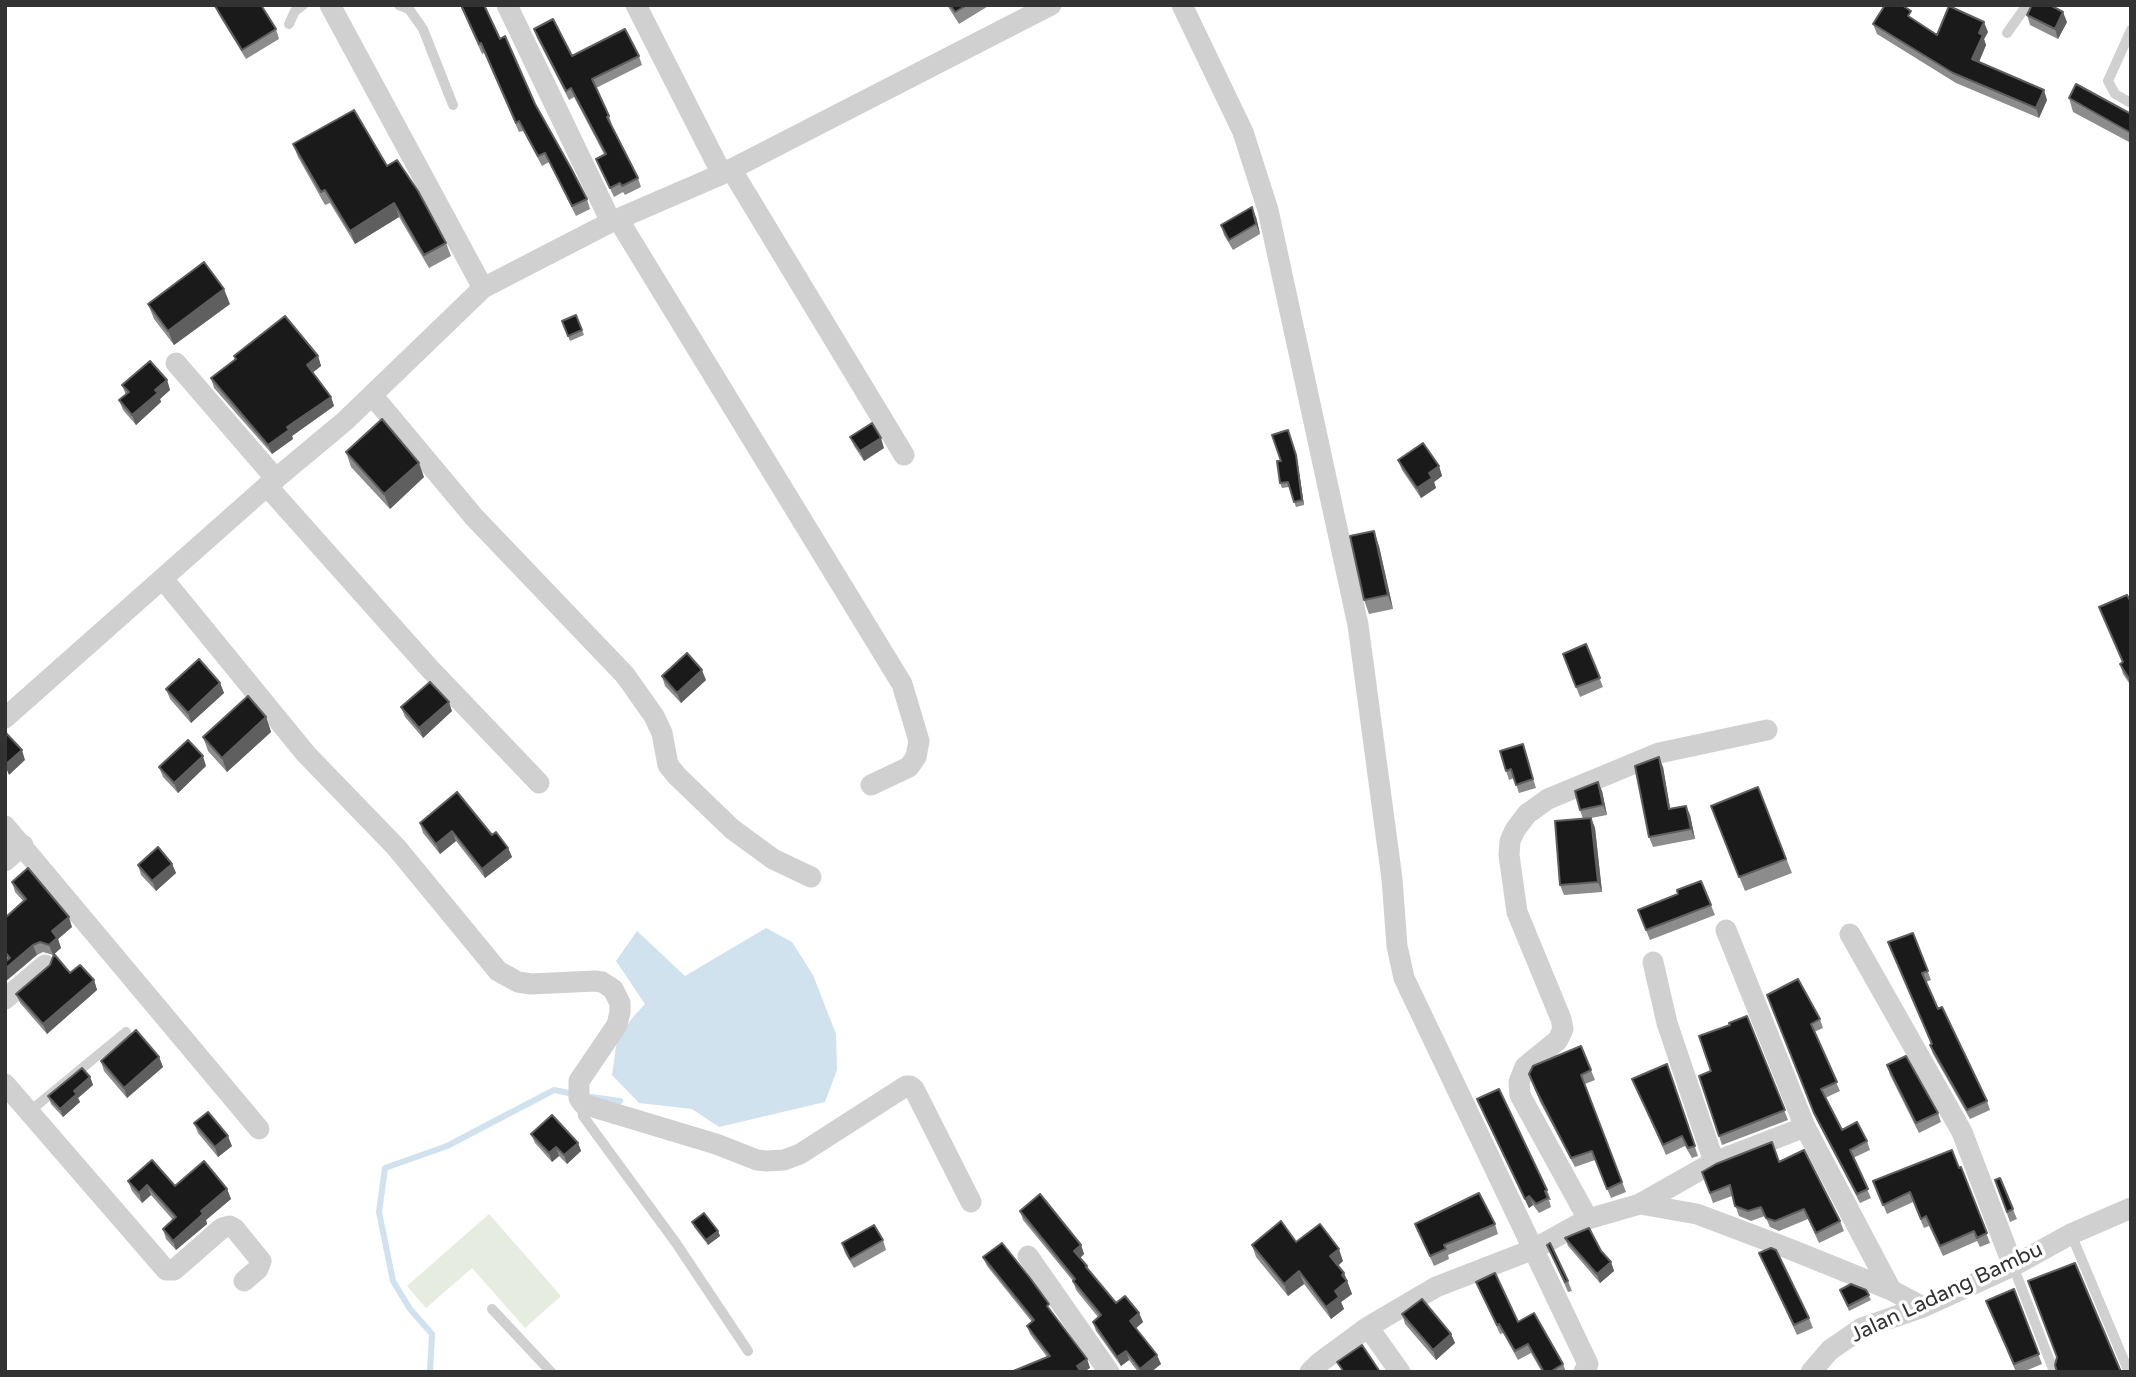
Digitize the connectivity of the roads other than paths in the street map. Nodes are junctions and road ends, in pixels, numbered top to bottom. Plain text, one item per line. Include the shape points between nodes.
1 (303, 5) edge
2 (330, 5) edge
3 (399, 5) edge
4 (507, 5) edge
5 (636, 5) edge
6 (1051, 5) edge
7 (1182, 5) edge
8 (2027, 5) edge
9 (289, 24) dead end
10 (2131, 30) edge
11 (2007, 33) dead end
12 (2131, 103) edge
13 (453, 106) dead end
14 (727, 171) junction
15 (615, 221) junction
16 (483, 288) junction
17 (176, 363) dead end
18 (372, 395) junction
19 (905, 455) dead end
20 (271, 483) junction
21 (163, 579) junction
22 (5, 718) edge
23 (1767, 730) dead end
24 (539, 783) dead end
25 (871, 785) dead end
26 (5, 826) edge
27 (23, 845) junction
28 (5, 861) edge
29 (811, 877) dead end
30 (1726, 930) dead end
31 (1850, 934) dead end
32 (1653, 962) dead end
33 (45, 965) edge
34 (5, 999) edge
35 (126, 1032) dead end
36 (5, 1084) edge
37 (580, 1095) junction
38 (30, 1111) junction
39 (1805, 1127) junction
40 (259, 1129) dead end
41 (1714, 1162) junction
42 (971, 1202) dead end
43 (1640, 1203) junction
44 (2128, 1215) edge
45 (1588, 1219) junction
46 (2071, 1234) junction
47 (1534, 1249) junction
48 (1028, 1256) dead end
49 (2012, 1266) junction
50 (244, 1281) dead end
51 (1891, 1290) junction
52 (1923, 1307) junction
53 (492, 1310) dead end
54 (1368, 1327) junction
55 (748, 1351) dead end
56 (2053, 1369) edge
57 (2128, 1370) edge
58 (551, 1372) edge
59 (1109, 1372) edge
60 (1310, 1372) edge
61 (1400, 1372) edge
62 (1584, 1372) edge
63 (1811, 1372) edge

1 - 9 lane
2 - 16 street
3 - 13 lane via 409,9 423,29
4 - 15 street
5 - 14 street
6 - 14 street
7 - 47 street via 1243,132 1268,210 1358,625 1404,978
8 - 11 lane
10 - 12 lane via 2108,81 2115,94
14 - 15 street
14 - 19 street
15 - 16 street
15 - 25 street via 902,684 919,741 916,757 909,766
16 - 18 street
17 - 20 street
18 - 20 street
18 - 29 street via 474,517 625,675 654,716 668,765 677,776 732,829 773,859
20 - 21 street
20 - 24 street via 430,669
21 - 22 street
21 - 37 street via 306,754 396,847 498,971 518,982 594,981 613,989 620,1003 617,1025 581,1076
23 - 45 street via 1659,753 1548,799 1527,814 1510,841 1517,912 1563,1029 1558,1040 1525,1068 1518,1082 1520,1096
26 - 27 street
27 - 28 street
27 - 40 street
30 - 39 street
31 - 49 street via 1962,1132
32 - 41 street via 1667,1023
33 - 34 street
35 - 38 lane
36 - 38 street
37 - 42 street via 757,1160 775,1160 800,1154 910,1086
37 - 55 lane via 583,1115
38 - 50 street via 166,1270 174,1270 230,1226 261,1261
39 - 41 street
39 - 51 street
41 - 43 street
43 - 45 street
43 - 51 street via 1697,1214
44 - 46 street, Jalan Ladang Bambu
45 - 47 street
46 - 49 street, Jalan Ladang Bambu
46 - 57 lane
47 - 54 street via 1436,1287
47 - 62 street via 1588,1364
48 - 59 street
49 - 52 street, Jalan Ladang Bambu
49 - 56 lane
51 - 52 street
52 - 63 street, Jalan Ladang Bambu via 1861,1328 1830,1350
53 - 58 lane
54 - 60 street
54 - 61 street

